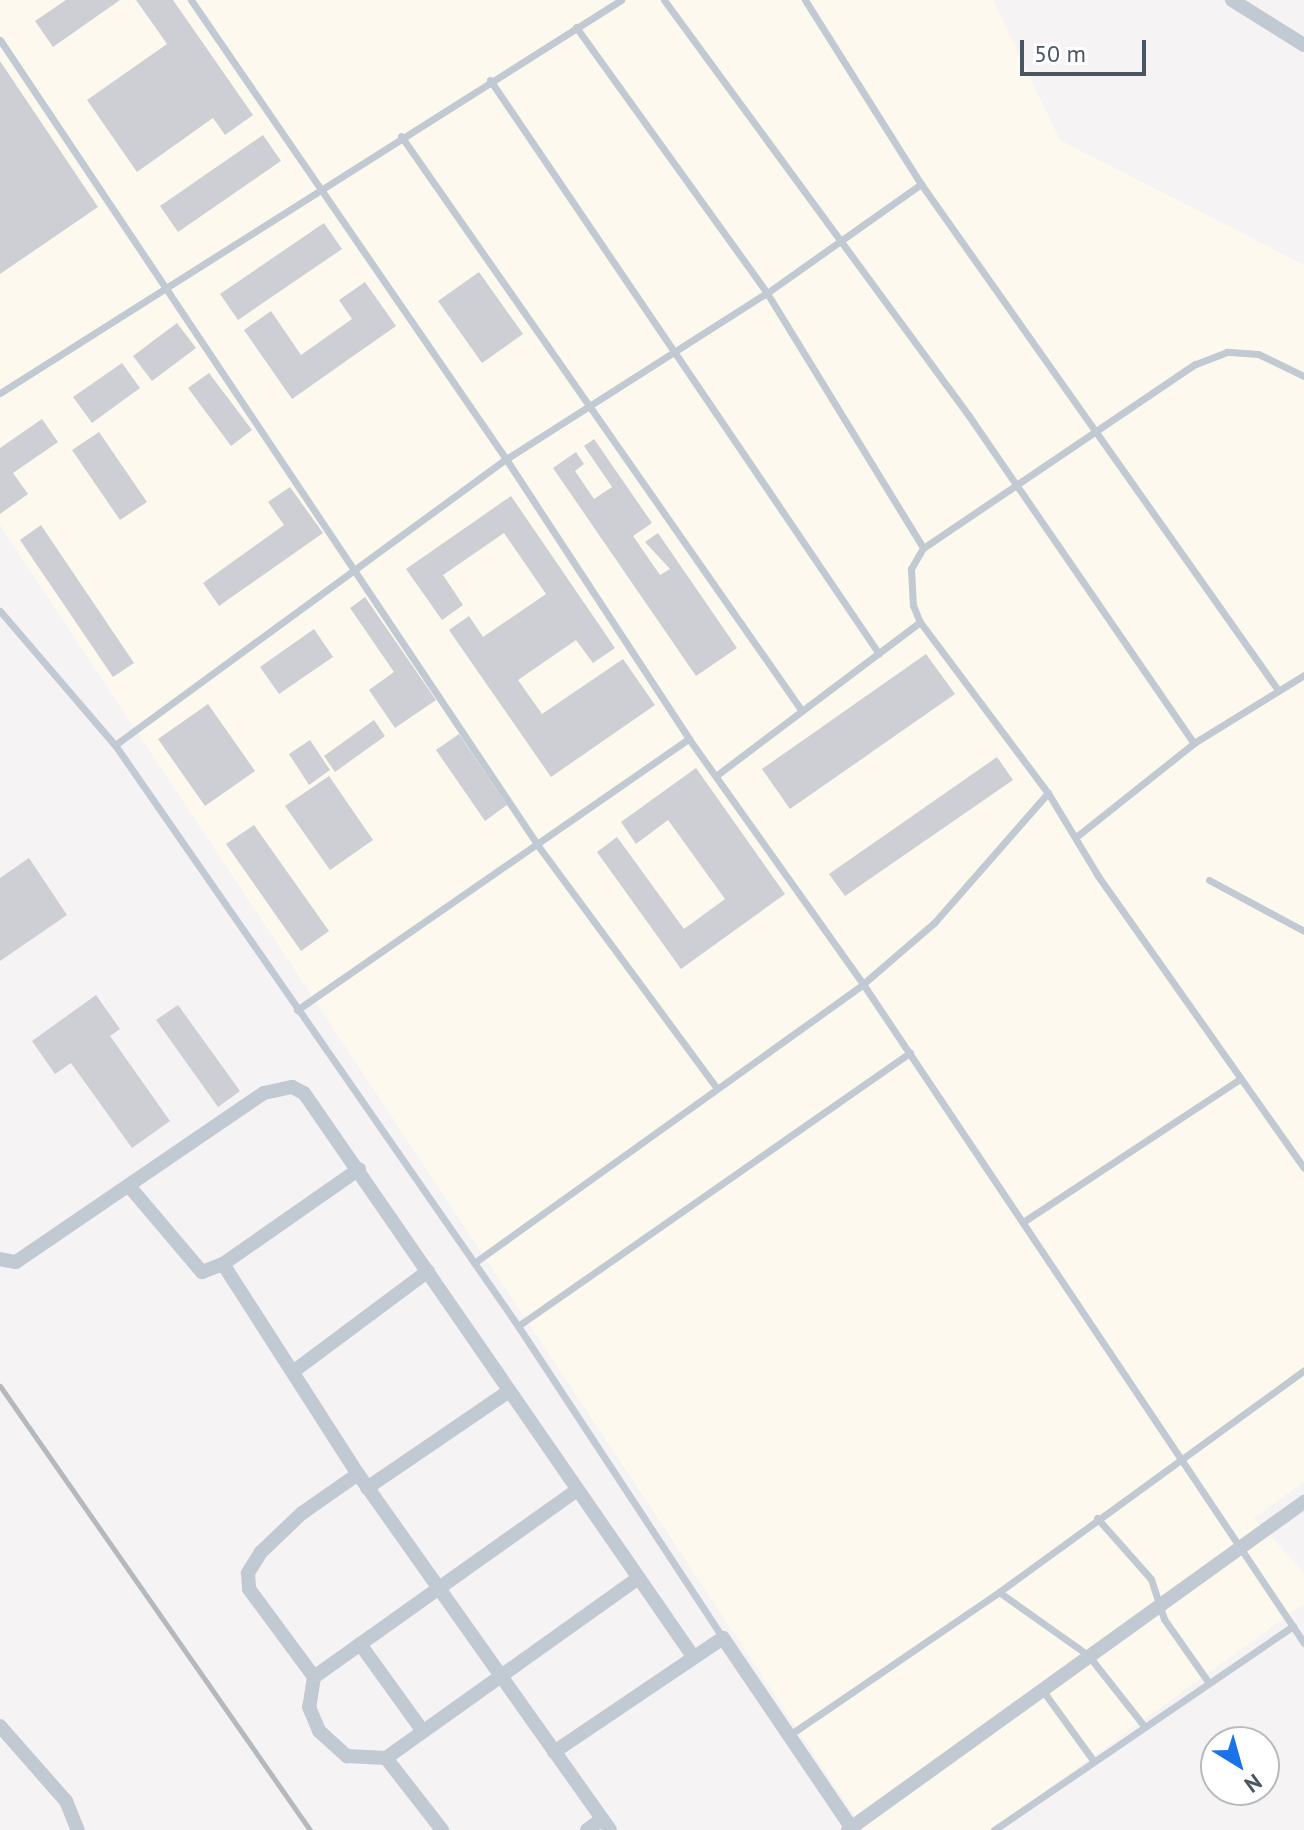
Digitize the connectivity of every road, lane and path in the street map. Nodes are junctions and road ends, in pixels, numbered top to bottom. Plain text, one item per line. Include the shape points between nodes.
1 (191, 0) edge
2 (621, 0) edge
3 (664, 0) edge
4 (805, 0) edge
5 (1232, 0) edge
6 (576, 27) junction
7 (0, 40) edge
8 (1304, 45) edge
9 (490, 80) junction
10 (401, 136) junction
11 (921, 184) junction
12 (320, 188) junction
13 (843, 240) junction
14 (167, 289) junction
15 (767, 293) junction
16 (676, 351) junction
17 (1304, 376) edge
18 (0, 393) edge
19 (588, 407) junction
20 (1097, 426) junction
21 (506, 459) junction
22 (1015, 484) junction
23 (923, 548) junction
24 (355, 567) junction
25 (0, 611) edge
26 (920, 622) junction
27 (879, 654) junction
28 (1304, 675) edge
29 (1278, 690) junction
30 (802, 711) junction
31 (689, 739) junction
32 (1194, 743) junction
33 (115, 745) junction
34 (717, 775) junction
35 (1048, 793) junction
36 (1076, 837) junction
37 (539, 847) junction
38 (1209, 880) dead end
39 (1304, 931) edge
40 (863, 984) junction
41 (297, 1010) junction
42 (910, 1053) junction
43 (1241, 1078) junction
44 (717, 1088) junction
45 (1304, 1168) edge
46 (359, 1169) junction
47 (129, 1186) junction
48 (1023, 1222) junction
49 (0, 1259) edge
50 (474, 1263) junction
51 (223, 1264) junction
52 (428, 1271) junction
53 (518, 1326) junction
54 (1304, 1370) edge
55 (294, 1371) junction
56 (509, 1391) junction
57 (1182, 1455) junction
58 (358, 1474) junction
59 (367, 1488) junction
60 (577, 1490) junction
61 (1304, 1502) edge
62 (1097, 1518) junction
63 (1241, 1548) junction
64 (638, 1578) junction
65 (439, 1589) junction
66 (999, 1592) junction
67 (1159, 1605) junction
68 (1293, 1626) junction
69 (723, 1638) junction
70 (1304, 1643) edge
71 (360, 1644) junction
72 (692, 1655) junction
73 (1088, 1655) junction
74 (500, 1675) junction
75 (314, 1677) junction
76 (1209, 1683) junction
77 (1041, 1688) junction
78 (0, 1726) edge
79 (1144, 1726) junction
80 (422, 1730) junction
81 (788, 1736) junction
82 (554, 1752) junction
83 (386, 1758) junction
84 (1093, 1760) junction
85 (606, 1825) edge
86 (850, 1829) edge
87 (78, 1830) edge
88 (442, 1830) edge
89 (587, 1830) edge
90 (994, 1830) edge

1 - 12 lane
2 - 6 lane
3 - 13 lane
4 - 11 lane
5 - 8 street
6 - 9 lane
6 - 15 lane
7 - 14 lane
9 - 10 lane
9 - 16 lane
10 - 12 lane
10 - 19 lane
11 - 13 lane
11 - 20 lane
12 - 14 lane
12 - 21 lane
13 - 15 lane
13 - 22 lane
14 - 18 lane
14 - 24 lane
15 - 16 lane
15 - 23 lane
16 - 19 lane
16 - 27 lane
17 - 20 lane via 1258,354 1227,352 1195,364
19 - 21 lane
19 - 30 lane
20 - 22 lane
20 - 29 lane
21 - 24 lane
21 - 31 lane
22 - 23 lane
22 - 32 lane
23 - 26 lane via 911,569 913,605
24 - 33 lane
24 - 37 lane
25 - 33 lane
26 - 27 lane
26 - 35 lane
27 - 30 lane
28 - 29 lane
29 - 32 lane
30 - 34 lane
31 - 34 lane
31 - 37 lane
32 - 36 lane
33 - 41 lane
34 - 40 lane
35 - 36 lane
35 - 40 lane via 934,923
36 - 43 lane
37 - 41 lane
37 - 44 lane
38 - 39 lane
40 - 42 lane
40 - 44 lane
41 - 50 lane
42 - 48 lane
42 - 53 lane
43 - 45 lane
43 - 48 lane
44 - 50 lane
46 - 47 street via 304,1093 292,1087 264,1093
46 - 51 street
46 - 52 street
47 - 49 street via 16,1262
47 - 51 street via 202,1272
48 - 57 lane
50 - 53 lane
51 - 55 street
52 - 55 street
52 - 56 street
53 - 69 lane
54 - 57 lane
55 - 58 street
56 - 59 street
56 - 60 street
57 - 62 lane
57 - 63 lane
58 - 59 street
58 - 75 street via 302,1513 261,1552 248,1573 249,1589
59 - 65 street
60 - 64 street
60 - 65 street
61 - 63 street
62 - 66 lane
62 - 67 lane via 1137,1560
63 - 67 street
63 - 68 lane
64 - 72 street
64 - 74 street
65 - 71 street
65 - 74 street
66 - 73 lane
66 - 81 lane
67 - 73 street
67 - 76 lane
68 - 70 lane
68 - 76 lane
69 - 72 street
69 - 81 street
71 - 75 street
71 - 80 street
72 - 82 street
73 - 77 street
73 - 79 lane
74 - 80 street
74 - 82 street
75 - 83 street via 309,1707 328,1742 356,1758
76 - 79 lane
77 - 84 lane
77 - 86 street
78 - 87 street via 66,1801
79 - 84 lane
80 - 83 street
81 - 86 street
82 - 85 street
83 - 88 street
84 - 90 lane
85 - 89 street

